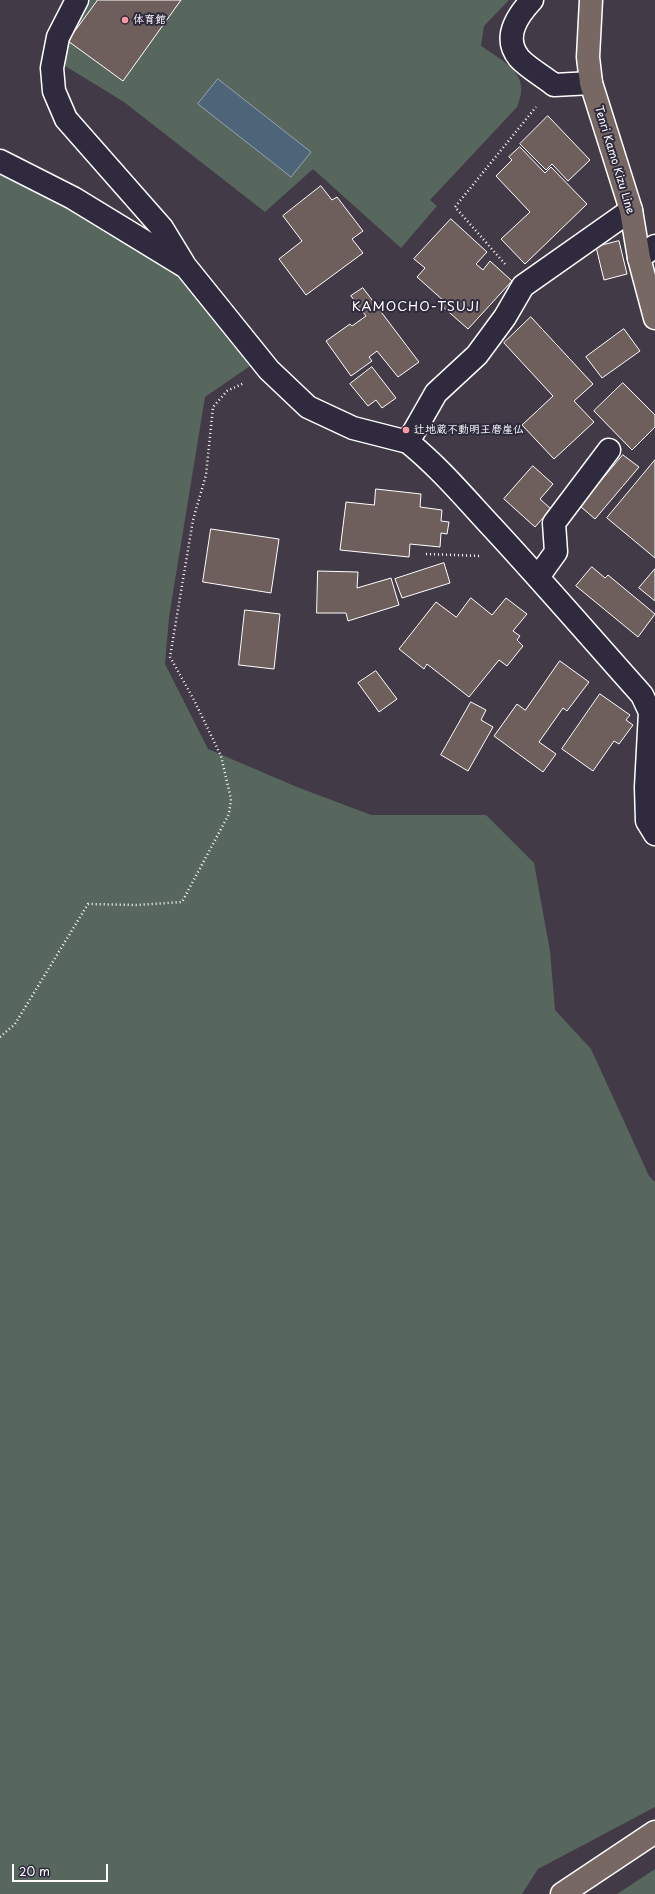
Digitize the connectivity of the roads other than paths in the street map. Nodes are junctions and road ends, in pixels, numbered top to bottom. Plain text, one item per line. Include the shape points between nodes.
1 (78, 0) edge
2 (532, 0) edge
3 (591, 0) edge
4 (591, 83) junction
5 (0, 160) edge
6 (631, 210) junction
7 (647, 252) edge
8 (186, 267) junction
9 (655, 318) edge
10 (408, 442) junction
11 (609, 450) dead end
12 (538, 577) junction
13 (655, 834) edge
14 (655, 1832) edge
15 (562, 1894) edge

1 - 8 street via 58,37 52,68 54,90 66,119 162,228
2 - 4 street via 516,19 512,38 519,58 554,85
3 - 4 main road, Tenri Kamo Kizu Line via 588,57
4 - 6 main road, Tenri Kamo Kizu Line
5 - 8 street via 73,198
6 - 7 main road, Tenri Kamo Kizu Line
6 - 10 street via 523,286 505,317 477,355 436,393
7 - 9 main road, Tenri Kamo Kizu Line
8 - 10 street via 269,370 308,407 353,428
10 - 12 street via 457,489
11 - 12 street via 554,523 556,552
12 - 13 street via 642,695 650,712 647,821
14 - 15 main road

